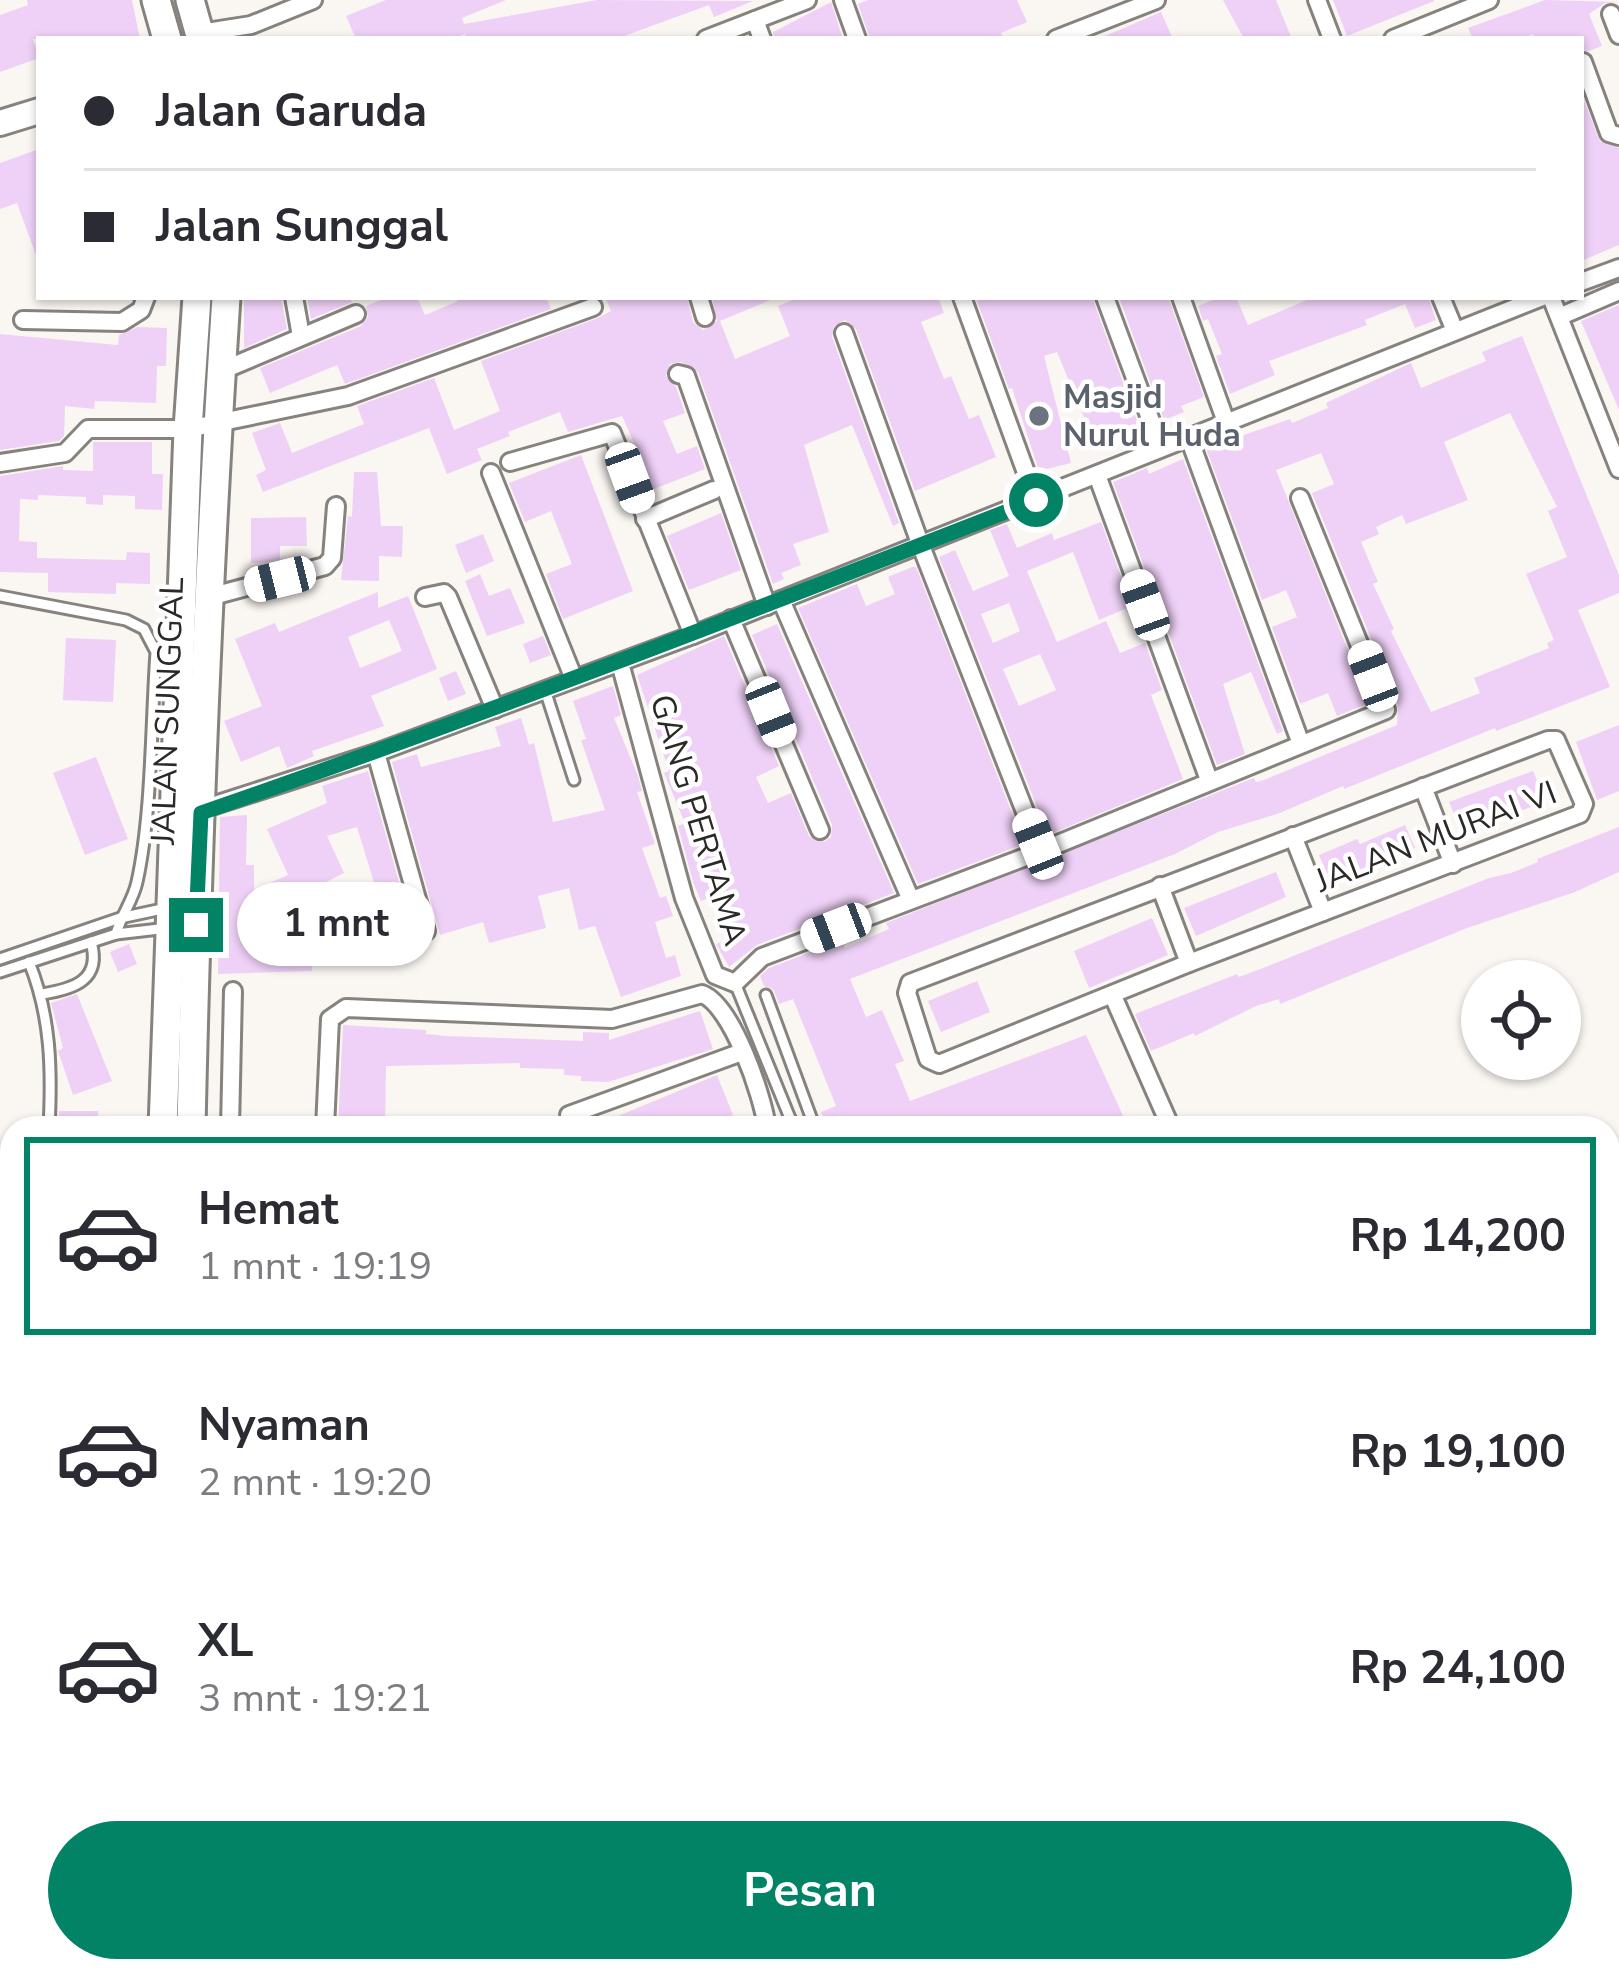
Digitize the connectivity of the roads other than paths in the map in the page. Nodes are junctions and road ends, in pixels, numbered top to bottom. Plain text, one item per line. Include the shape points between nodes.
1 (156, 0) edge
2 (190, 0) edge
3 (314, 0) edge
4 (807, 0) edge
5 (843, 0) edge
6 (1156, 0) edge
7 (1317, 0) edge
8 (1490, 0) edge
9 (1611, 14) dead end
10 (755, 20) junction
11 (251, 25) junction
12 (1619, 34) edge
13 (166, 36) edge
14 (195, 36) edge
15 (200, 36) edge
16 (238, 36) edge
17 (714, 36) edge
18 (761, 36) edge
19 (856, 36) edge
20 (1064, 36) edge
21 (1331, 36) edge
22 (1400, 36) edge
23 (1584, 65) edge
24 (36, 112) edge
25 (0, 123) edge
26 (1619, 136) edge
27 (1619, 268) edge
28 (1584, 281) edge
29 (1619, 291) edge
30 (145, 300) edge
31 (197, 300) edge
32 (226, 300) edge
33 (295, 300) edge
34 (700, 300) edge
35 (963, 300) edge
36 (1106, 300) edge
37 (1181, 300) edge
38 (1442, 300) edge
39 (1534, 300) edge
40 (1553, 300) edge
41 (592, 308) dead end
42 (356, 314) dead end
43 (1561, 316) junction
44 (705, 317) dead end
45 (23, 320) dead end
46 (1455, 331) junction
47 (844, 333) dead end
48 (302, 336) junction
49 (221, 370) junction
50 (678, 374) dead end
51 (1226, 422) junction
52 (202, 427) junction
53 (1189, 438) junction
54 (1161, 448) junction
55 (510, 462) dead end
56 (0, 463) edge
57 (1619, 469) edge
58 (491, 473) dead end
59 (1097, 475) junction
60 (715, 490) dead end
61 (1300, 498) dead end
62 (1036, 500) junction
63 (336, 506) dead end
64 (645, 519) junction
65 (921, 546) junction
66 (0, 596) edge
67 (208, 597) junction
68 (425, 597) dead end
69 (774, 603) junction
70 (731, 620) junction
71 (693, 635) junction
72 (620, 663) junction
73 (574, 680) junction
74 (545, 690) junction
75 (495, 709) junction
76 (1301, 744) junction
77 (376, 753) junction
78 (574, 780) dead end
79 (1208, 780) junction
80 (1424, 788) junction
81 (188, 812) junction
82 (820, 830) dead end
83 (1293, 836) junction
84 (1038, 844) dead end
85 (1453, 864) junction
86 (1160, 886) junction
87 (911, 900) junction
88 (1323, 912) junction
89 (182, 916) junction
90 (120, 918) junction
91 (426, 931) dead end
92 (116, 934) junction
93 (91, 942) junction
94 (0, 958) edge
95 (29, 962) junction
96 (1189, 964) junction
97 (0, 972) edge
98 (735, 982) junction
99 (233, 991) dead end
100 (42, 994) junction
101 (766, 995) dead end
102 (1113, 996) junction
103 (742, 1052) junction
104 (809, 1111) junction
105 (569, 1115) dead end
106 (50, 1116) edge
107 (165, 1116) edge
108 (190, 1116) edge
109 (230, 1116) edge
110 (326, 1116) edge
111 (763, 1116) edge
112 (790, 1116) edge
113 (803, 1116) edge
114 (811, 1116) edge
115 (1165, 1116) edge

1 - 13 main road
2 - 14 main road
3 - 11 street
4 - 10 street
5 - 19 street
6 - 20 street
7 - 21 street
8 - 22 street
9 - 12 street
10 - 17 street
10 - 18 street
11 - 15 street
11 - 16 street
23 - 26 street via 1610,133
24 - 25 street
27 - 28 street
29 - 43 street
30 - 45 street via 122,322
31 - 52 main road, JALAN SUNGGAL
32 - 49 main road, JALAN SUNGGAL
33 - 48 street
34 - 44 street
35 - 62 street
36 - 54 street
37 - 51 street
38 - 46 street
39 - 46 street
40 - 43 street
41 - 52 street via 348,396
42 - 48 street
43 - 57 street
46 - 51 street
47 - 65 street
48 - 49 street
49 - 52 main road, JALAN SUNGGAL
50 - 69 street via 686,376
51 - 53 street
52 - 56 street via 88,429 65,453
52 - 67 main road, JALAN SUNGGAL
52 - 81 main road, JALAN SUNGGAL
53 - 54 street
53 - 76 street
54 - 59 street
55 - 64 street via 612,433
58 - 73 street
59 - 62 street
59 - 79 street
60 - 64 street
61 - 76 street via 1386,710
62 - 65 street
63 - 67 street via 325,566
64 - 71 street
65 - 69 street
65 - 84 street
66 - 90 lane via 126,620 144,629 155,652 142,851
67 - 81 main road, JALAN SUNGGAL
68 - 75 street via 448,597
69 - 70 street
69 - 87 street
70 - 71 street
70 - 82 street
71 - 72 street
72 - 73 street
72 - 98 street, GANG PERTAMA via 684,898 715,975
73 - 74 street
74 - 75 street
74 - 78 lane
75 - 77 street
76 - 79 street
77 - 81 street
77 - 91 street
79 - 87 street
80 - 83 street, JALAN MURAI VI
80 - 85 street
80 - 85 street, JALAN MURAI VI via 1552,739 1584,804 1580,814
81 - 89 main road, JALAN SUNGGAL
83 - 86 street, JALAN MURAI VI
83 - 88 street
85 - 88 street, JALAN MURAI VI
86 - 96 street
86 - 102 street, JALAN MURAI VI via 906,988 936,1065
87 - 98 street via 762,957
88 - 96 street, JALAN MURAI VI
89 - 90 lane
89 - 92 lane
89 - 107 main road, JALAN SUNGGAL
89 - 108 main road, JALAN SUNGGAL
90 - 92 lane
90 - 94 lane
92 - 93 lane
93 - 95 lane
93 - 100 lane via 95,956 83,983
95 - 97 lane
95 - 100 lane
96 - 102 street, JALAN MURAI VI
98 - 112 lane
99 - 109 street
100 - 106 lane
101 - 104 lane
102 - 115 street
103 - 105 street
103 - 110 street via 723,1010 702,994 612,1019 346,1008 330,1019
103 - 111 street
104 - 113 lane
104 - 114 lane

